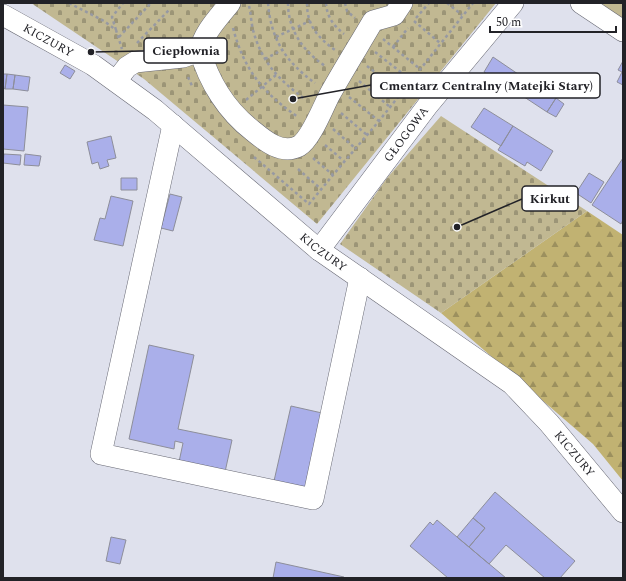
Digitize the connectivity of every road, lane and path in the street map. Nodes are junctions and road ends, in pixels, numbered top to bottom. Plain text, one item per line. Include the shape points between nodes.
1 (70, 3) edge
2 (123, 3) edge
3 (151, 3) edge
4 (246, 3) edge
5 (268, 3) edge
6 (288, 3) edge
7 (307, 3) edge
8 (326, 3) edge
9 (402, 3) edge
10 (447, 3) edge
11 (473, 3) edge
12 (513, 3) edge
13 (580, 3) edge
14 (225, 9) edge
15 (169, 10) dead end
16 (3, 15) edge
17 (462, 15) junction
18 (310, 21) junction
19 (414, 21) dead end
20 (293, 29) junction
21 (116, 30) junction
22 (623, 31) edge
23 (118, 37) junction
24 (276, 37) junction
25 (440, 43) junction
26 (282, 50) junction
27 (200, 51) junction
28 (131, 58) junction
29 (265, 59) junction
30 (420, 69) junction
31 (276, 75) junction
32 (411, 80) junction
33 (116, 81) junction
34 (335, 86) junction
35 (262, 87) junction
36 (400, 93) junction
37 (243, 94) dead end
38 (243, 104) junction
39 (390, 106) junction
40 (379, 121) junction
41 (173, 125) junction
42 (367, 135) junction
43 (355, 148) junction
44 (344, 161) junction
45 (298, 169) dead end
46 (321, 189) dead end
47 (319, 250) junction
48 (360, 278) junction
49 (623, 512) edge

1 - 21 path
2 - 21 path via 112,17
3 - 23 path
4 - 29 path
5 - 24 path
6 - 20 path
7 - 18 path
8 - 34 path via 328,16 334,25
9 - 34 street via 394,15 373,21
10 - 17 path
11 - 17 path
12 - 47 street, GŁOGOWA via 428,104
13 - 22 street
14 - 27 street via 201,42
14 - 35 path via 243,57
15 - 28 path
16 - 33 street, KICZURY via 93,65
17 - 25 path
18 - 20 path
18 - 34 path via 322,41
19 - 25 path
20 - 24 path
20 - 34 path via 299,42
21 - 23 path
23 - 28 path via 123,52
24 - 26 path
25 - 30 path
26 - 29 path
26 - 34 path via 294,66
27 - 28 street via 183,57
27 - 38 street via 209,78 220,95
28 - 33 street
29 - 31 path
30 - 32 path
30 - 34 path
31 - 34 path via 293,91
31 - 35 path
32 - 34 path
32 - 36 path
33 - 41 street, KICZURY
34 - 35 path via 275,101
34 - 36 path
34 - 38 street via 286,148 271,144 250,129
34 - 39 path
34 - 40 path
34 - 42 path
34 - 43 path
34 - 44 path
34 - 44 path via 333,175
35 - 38 path
36 - 39 path
37 - 38 path
39 - 40 path
40 - 42 path
41 - 47 street, KICZURY
41 - 48 street via 101,454 313,499
42 - 43 path
43 - 44 path
45 - 46 path
47 - 48 street, KICZURY
48 - 49 street, KICZURY via 512,384 549,423

